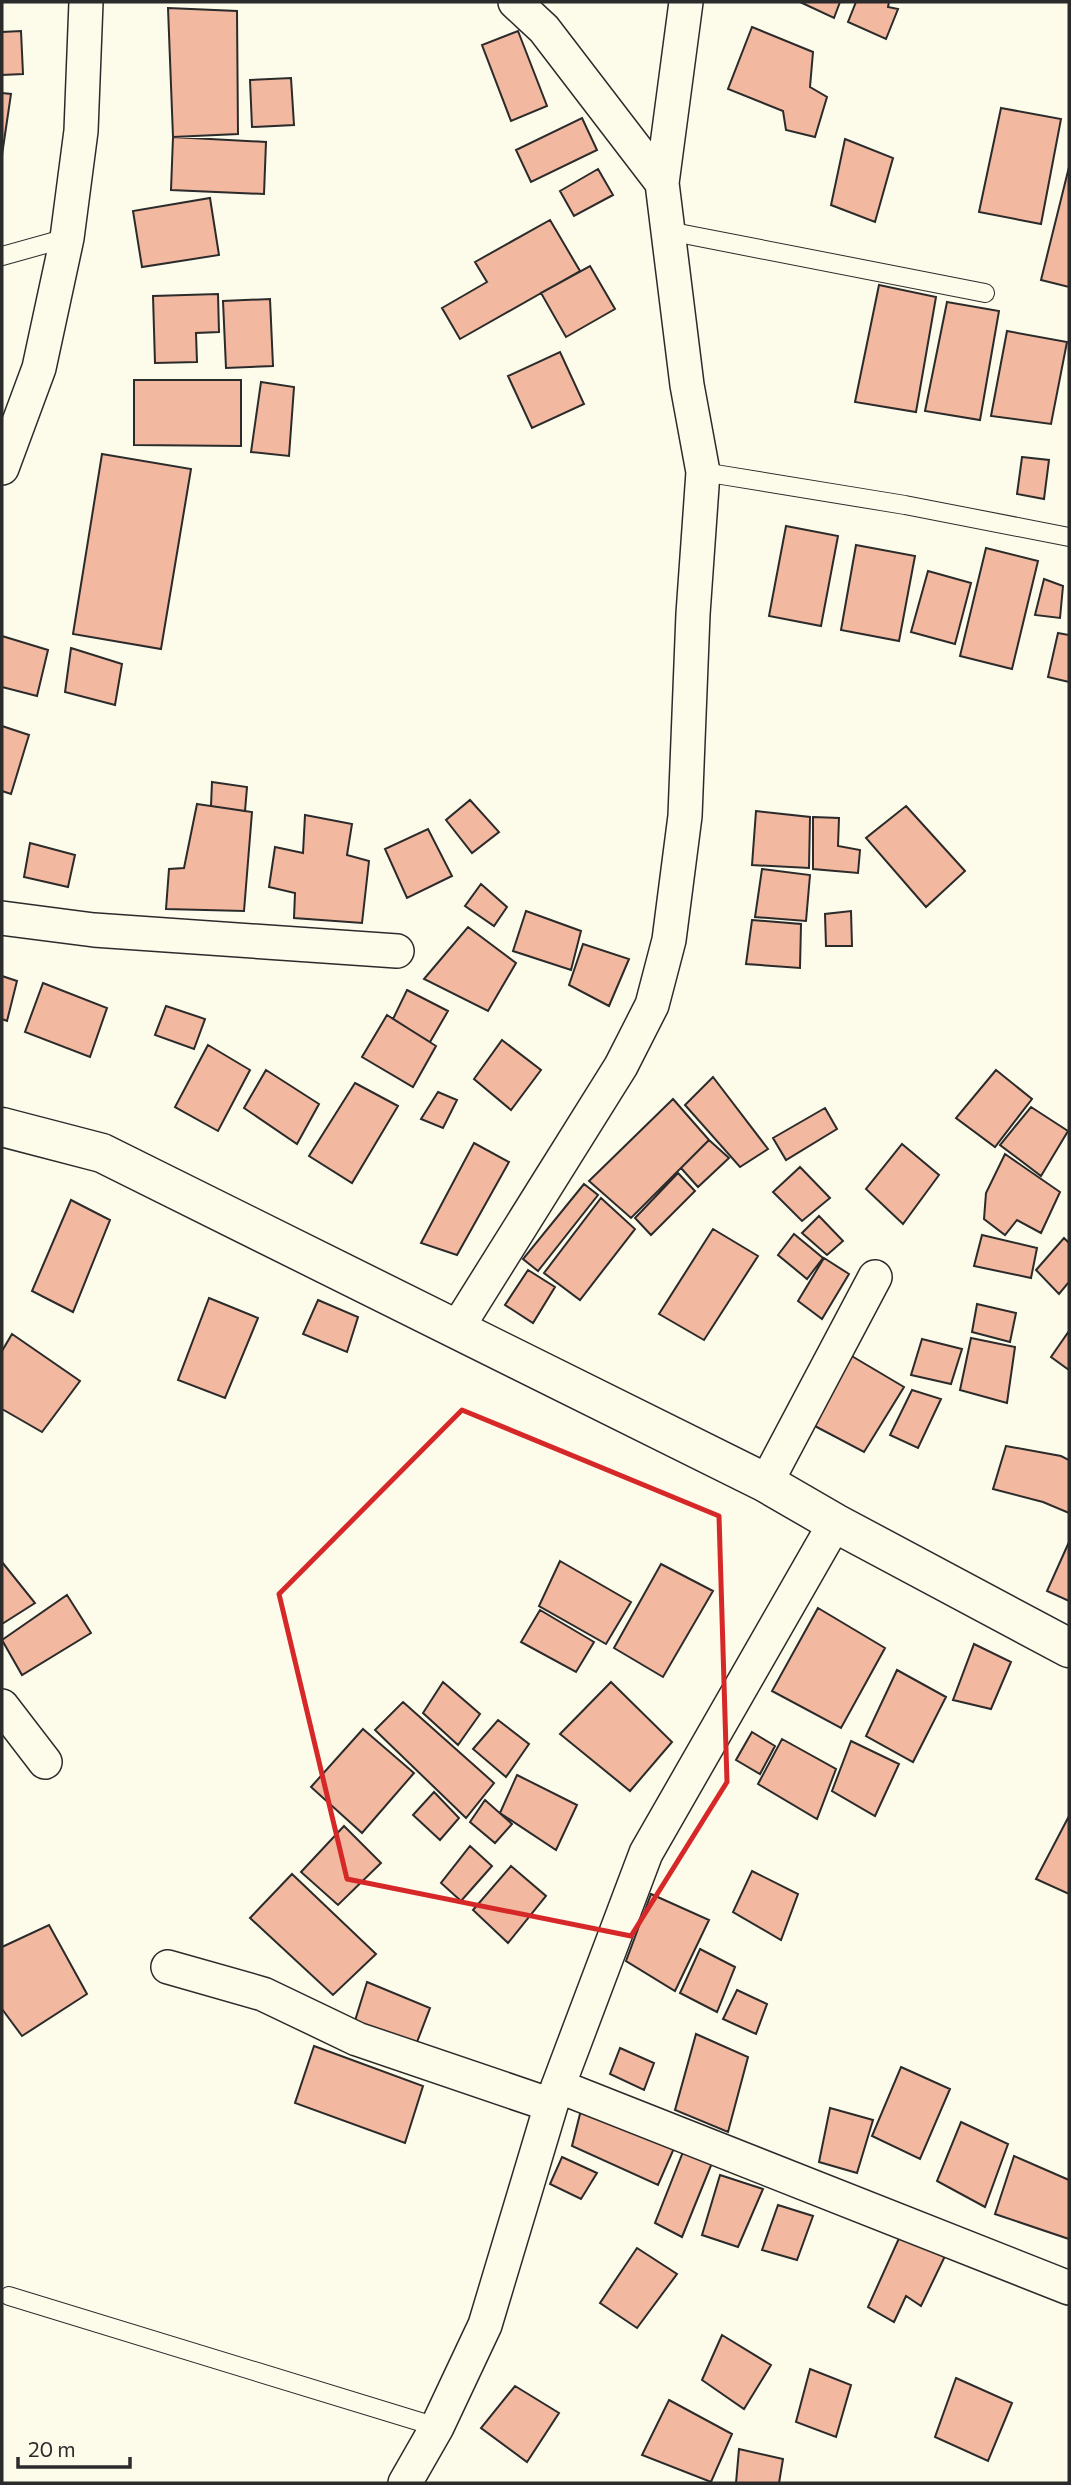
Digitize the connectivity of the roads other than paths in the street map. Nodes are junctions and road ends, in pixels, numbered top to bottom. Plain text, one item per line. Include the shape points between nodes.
1 (86, 2) edge
2 (515, 2) edge
3 (686, 2) edge
4 (662, 183) junction
5 (668, 231) junction
6 (68, 238) junction
7 (2, 256) edge
8 (985, 293) dead end
9 (2, 468) edge
10 (703, 472) junction
11 (1069, 537) edge
12 (2, 918) edge
13 (397, 951) dead end
14 (2, 1127) edge
15 (875, 1277) dead end
16 (456, 1330) junction
17 (766, 1483) junction
18 (835, 1523) junction
19 (1069, 1648) edge
20 (2, 1706) edge
21 (45, 1762) dead end
22 (168, 1967) dead end
23 (555, 2096) junction
24 (1069, 2288) edge
25 (9, 2296) dead end
26 (437, 2427) junction
27 (405, 2483) edge

1 - 6 street via 81,131
2 - 4 street via 544,29
3 - 4 street
4 - 5 street
5 - 8 lane
5 - 10 street
6 - 7 lane
6 - 9 street via 39,368
10 - 11 lane
10 - 16 street via 685,816 669,940 652,1005 621,1066
12 - 13 street via 94,930
14 - 16 street via 102,1153
15 - 17 street
16 - 17 street
17 - 18 street
18 - 19 street
18 - 23 street via 646,1853
20 - 21 street
22 - 23 street via 264,1994 356,2039
23 - 24 street
23 - 26 street via 485,2325
25 - 26 lane
26 - 27 street

